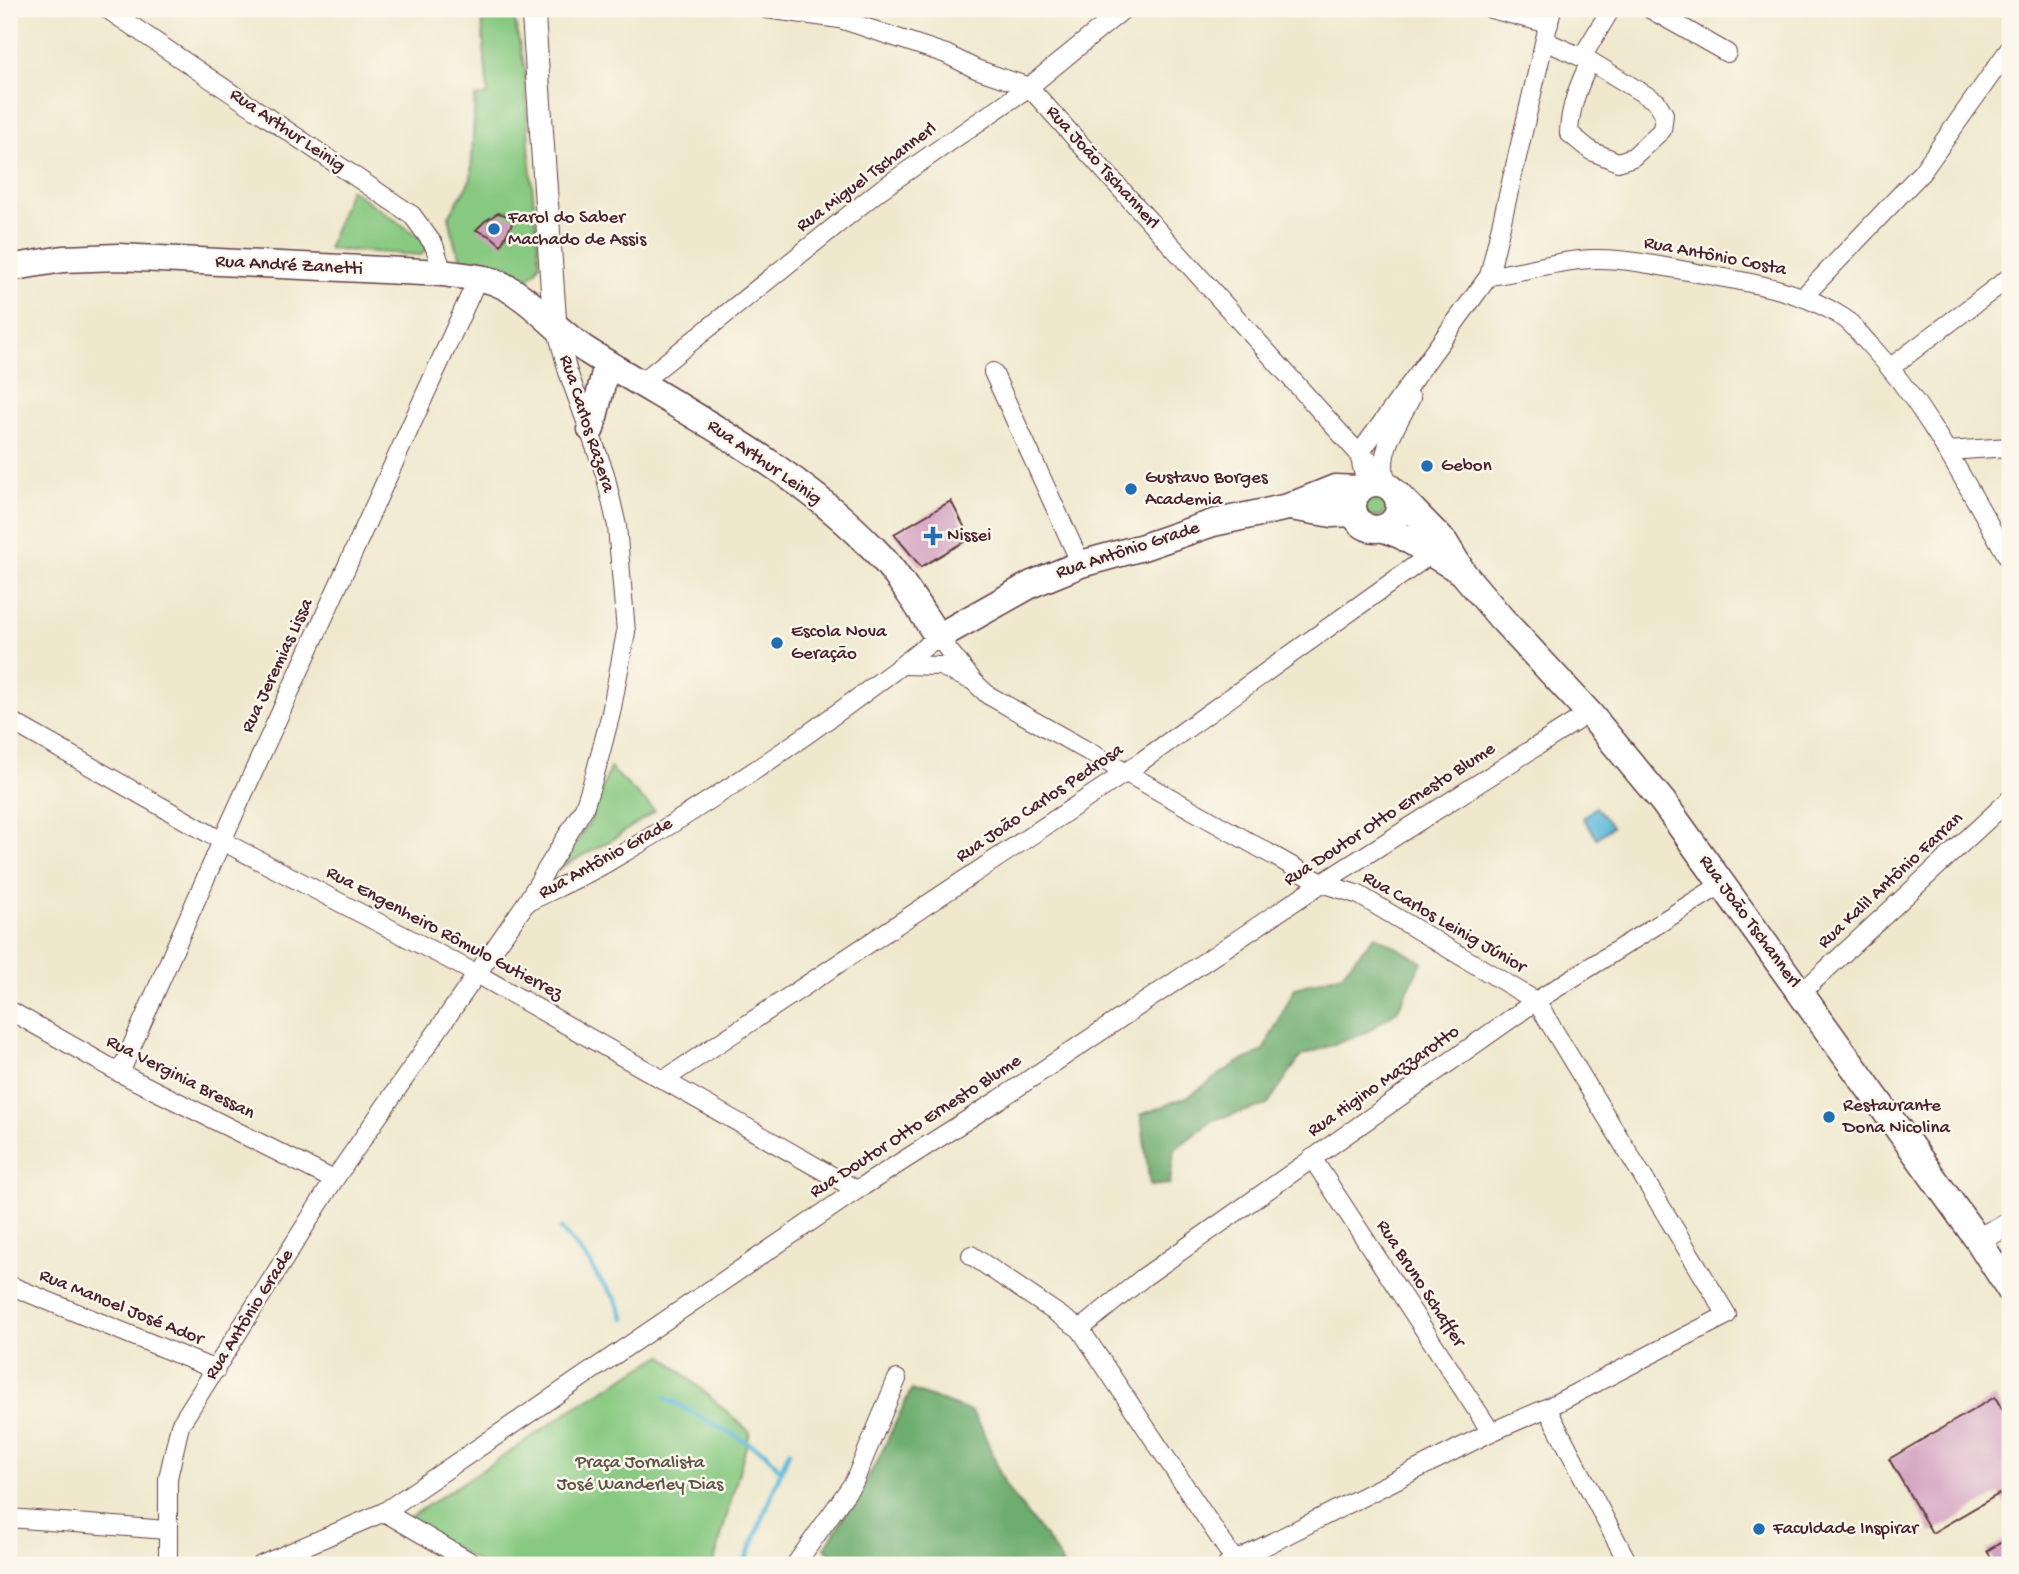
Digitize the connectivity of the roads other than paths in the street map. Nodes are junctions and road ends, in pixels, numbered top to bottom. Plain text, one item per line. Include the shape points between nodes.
1 (107, 9) edge
2 (533, 9) edge
3 (766, 9) edge
4 (1124, 9) edge
5 (1491, 9) edge
6 (1611, 9) edge
7 (1661, 11) edge
8 (1549, 25) edge
9 (2010, 48) edge
10 (1727, 53) dead end
11 (1586, 59) junction
12 (1029, 87) junction
13 (9, 268) edge
14 (443, 274) junction
15 (1489, 276) junction
16 (2010, 277) edge
17 (478, 278) junction
18 (1804, 296) junction
19 (555, 326) junction
20 (1437, 348) junction
21 (607, 364) junction
22 (1891, 367) junction
23 (993, 372) dead end
24 (639, 384) junction
25 (591, 429) junction
26 (2010, 447) edge
27 (1946, 451) junction
28 (1359, 454) junction
29 (1375, 490) junction
30 (1382, 528) junction
31 (1431, 554) junction
32 (2010, 561) edge
33 (1081, 564) junction
34 (1464, 573) junction
35 (938, 637) junction
36 (903, 665) junction
37 (974, 682) junction
38 (1589, 713) junction
39 (9, 720) edge
40 (1125, 773) junction
41 (2010, 799) edge
42 (222, 841) junction
43 (1322, 883) junction
44 (1722, 884) junction
45 (526, 903) junction
46 (477, 974) junction
47 (1801, 993) junction
48 (1536, 1001) junction
49 (9, 1010) edge
50 (120, 1073) junction
51 (665, 1079) junction
52 (1312, 1158) junction
53 (334, 1180) junction
54 (857, 1189) junction
55 (2010, 1223) edge
56 (1978, 1240) junction
57 (971, 1255) dead end
58 (9, 1285) edge
59 (2010, 1290) edge
60 (1080, 1329) junction
61 (216, 1370) junction
62 (897, 1379) dead end
63 (1548, 1408) junction
64 (1492, 1432) junction
65 (384, 1512) junction
66 (9, 1518) edge
67 (167, 1530) junction
68 (1231, 1563) edge
69 (168, 1565) edge
70 (261, 1565) edge
71 (476, 1565) edge
72 (795, 1565) edge
73 (1629, 1565) edge

1 - 14 street, Rua Arthur Leinig via 412,215 435,245
2 - 19 street, Rua Carlos Razera
3 - 12 street, Rua João Tschannerl via 840,19
4 - 12 street, Rua Miguel Tschannerl
5 - 8 street
6 - 11 street
7 - 10 street
8 - 11 street
8 - 15 street
9 - 18 street via 1922,172
11 - 11 street via 1657,102 1664,114 1662,130 1633,157 1618,162 1591,151 1569,133 1570,113
12 - 24 street, Rua Miguel Tschannerl via 880,190
12 - 28 street, Rua João Tschannerl
13 - 14 main road, Rua André Zanetti via 119,257
14 - 17 main road, Rua André Zanetti
15 - 18 street, Rua Antônio Costa via 1596,259 1751,282
15 - 20 street
16 - 22 street
17 - 19 main road, Rua André Zanetti via 503,286
17 - 42 street, Rua Jeremias Lissa
18 - 22 street, Rua Antônio Costa via 1845,319
19 - 21 main road, Rua Arthur Leinig
19 - 25 street, Rua Carlos Razera
20 - 28 street
20 - 29 street via 1385,452
21 - 24 main road, Rua Arthur Leinig
21 - 25 main road
22 - 27 street, Rua Antônio Costa
23 - 33 street
24 - 35 main road, Rua Arthur Leinig via 769,462 847,523 874,550
25 - 45 street, Rua Carlos Razera via 617,526 626,632 611,713 584,808
26 - 27 street
27 - 32 street, Rua Antônio Costa
28 - 29 street, Rua João Tschannerl
29 - 30 main road, Rua João Tschannerl via 1365,526
29 - 30 main road via 1399,502 1390,525
29 - 33 main road, Rua Antônio Grade via 1335,488 1288,507 1213,523
29 - 34 main road, Rua João Tschannerl via 1445,543
30 - 31 main road, Rua João Tschannerl
31 - 34 main road, Rua João Tschannerl
31 - 40 street, Rua João Carlos Pedrosa
33 - 35 main road, Rua Antônio Grade via 1032,584
34 - 38 main road, Rua João Tschannerl
35 - 36 street, Rua Antônio Grade
35 - 37 street, Rua Carlos Leinig Júnior
36 - 37 street, Rua Carlos Leinig Júnior via 940,666
36 - 45 street, Rua Antônio Grade via 668,826
37 - 40 street, Rua Carlos Leinig Júnior via 988,695
38 - 43 street, Rua Doutor Otto Ernesto Blume
38 - 44 main road, Rua João Tschannerl
39 - 42 street, Rua Engenheiro Rômulo Gutierrez
40 - 43 street, Rua Carlos Leinig Júnior
40 - 51 street, Rua João Carlos Pedrosa
41 - 47 street, Rua Kalil Antônio Farran
42 - 46 street, Rua Engenheiro Rômulo Gutierrez
42 - 50 street, Rua Jeremias Lissa
43 - 48 street, Rua Carlos Leinig Júnior via 1359,895
43 - 54 street, Rua Doutor Otto Ernesto Blume
44 - 47 main road, Rua João Tschannerl
44 - 48 street, Rua Higino Mazzarotto
45 - 46 street, Rua Antônio Grade
46 - 51 street, Rua Engenheiro Rômulo Gutierrez
46 - 53 street, Rua Antônio Grade
47 - 56 main road, Rua João Tschannerl
48 - 52 street, Rua Higino Mazzarotto
48 - 63 street, Rua Carlos Leinig Júnior via 1727,1315
49 - 50 street, Rua Verginia Bressan
50 - 53 street, Rua Verginia Bressan
51 - 54 street, Rua Engenheiro Rômulo Gutierrez
52 - 60 street, Rua Higino Mazzarotto via 1144,1277
52 - 64 street, Rua Bruno Schaffer
53 - 61 street, Rua Antônio Grade
54 - 65 street, Rua Doutor Otto Ernesto Blume
55 - 56 street
56 - 59 main road, Rua João Tschannerl
57 - 60 street
58 - 61 street, Rua Manoel José Ador
60 - 68 street
61 - 67 street, Rua Antônio Grade via 180,1425 168,1478
62 - 72 street via 854,1482
63 - 64 street
63 - 73 street
64 - 68 street
65 - 70 street, Rua Doutor Otto Ernesto Blume
65 - 71 street
66 - 67 street
67 - 69 street, Rua Antônio Grade

